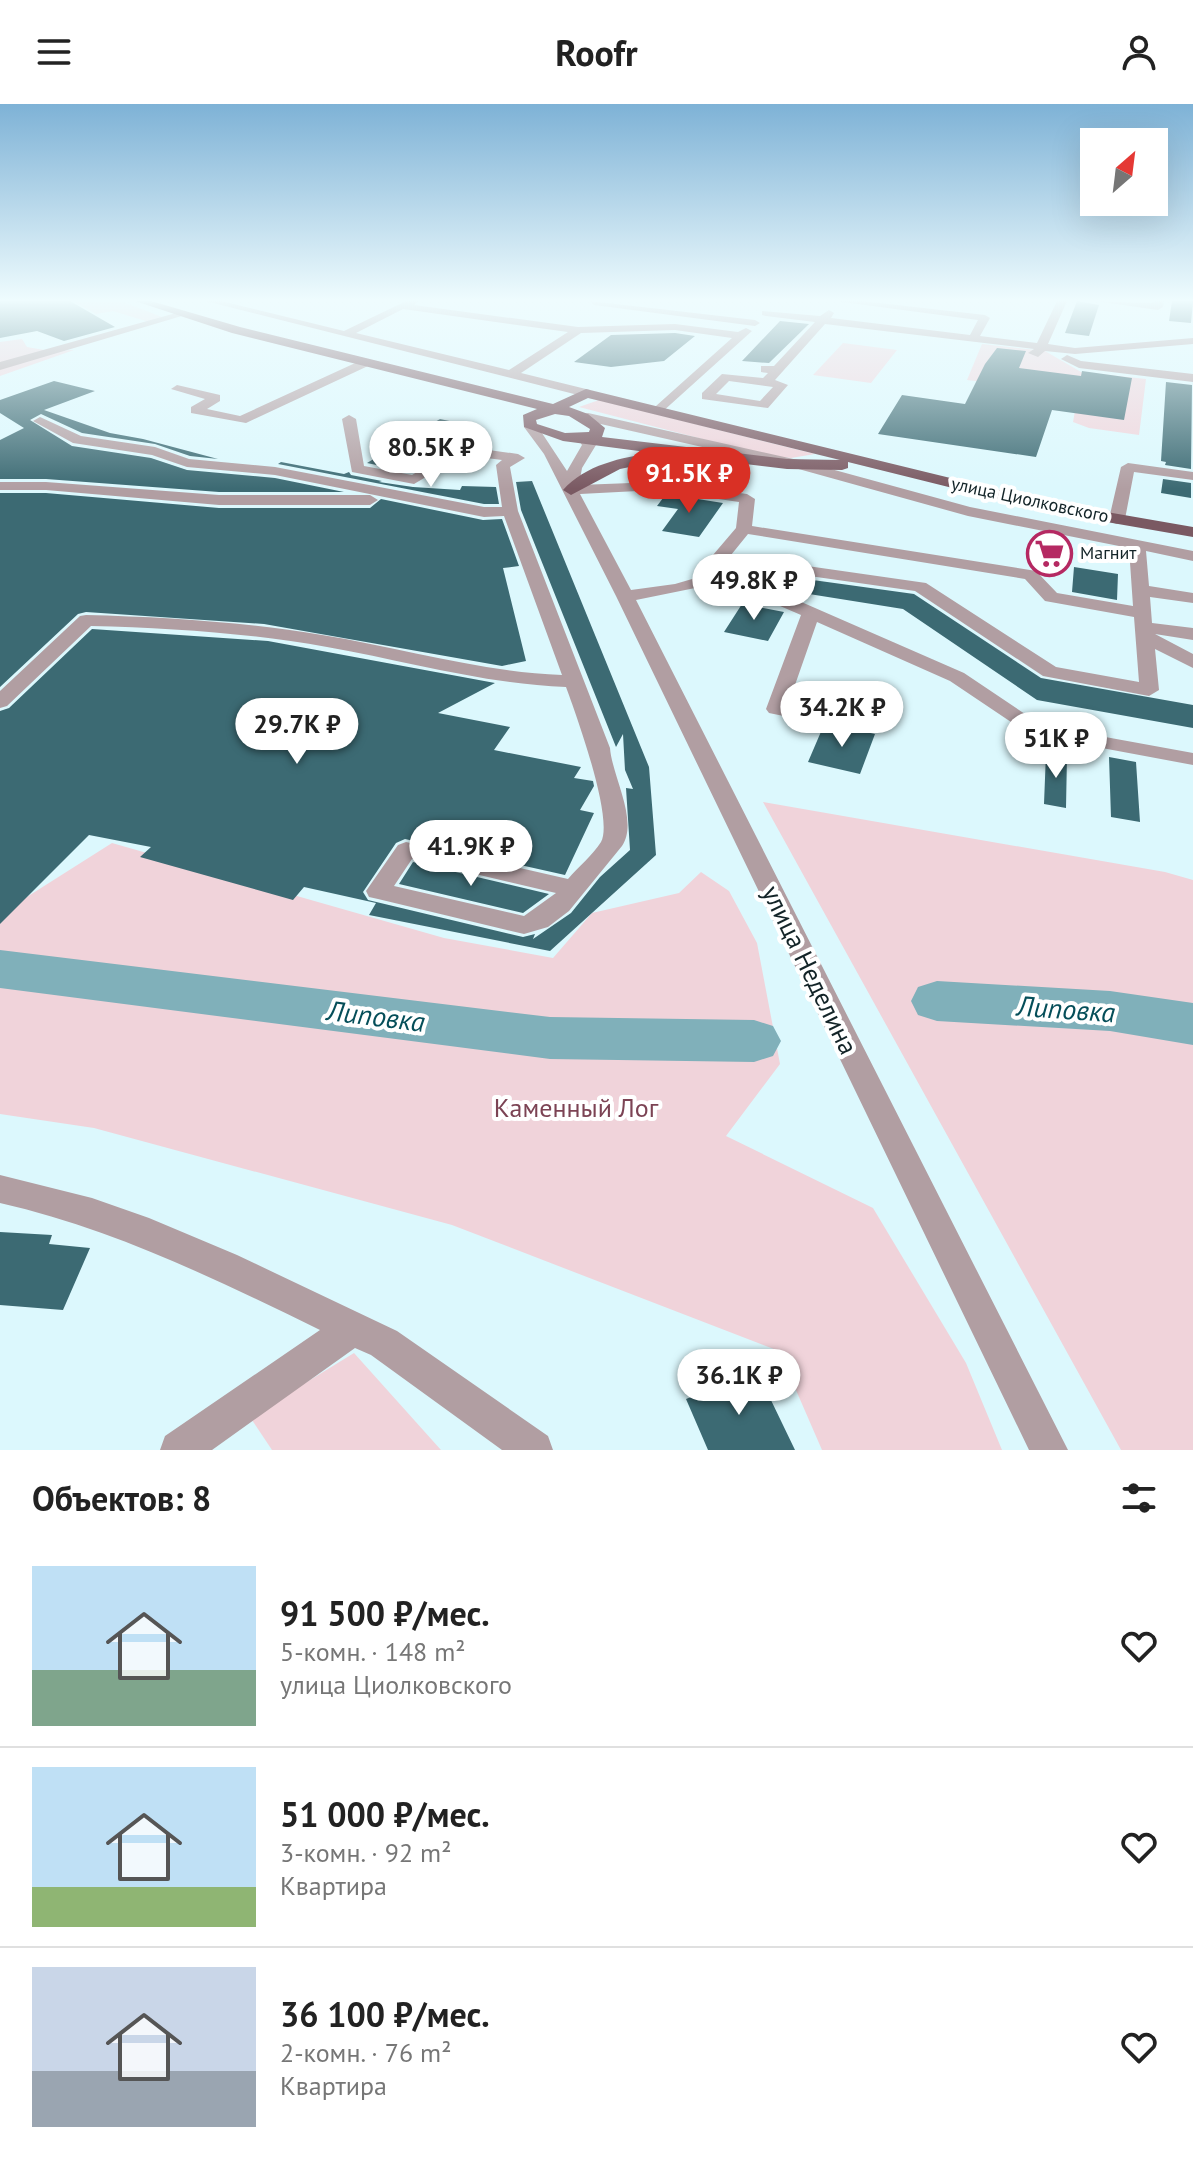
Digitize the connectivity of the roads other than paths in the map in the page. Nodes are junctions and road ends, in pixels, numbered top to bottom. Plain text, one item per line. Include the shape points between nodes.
1 (362, 364) edge
2 (367, 364) edge
3 (464, 364) edge
4 (527, 364) edge
5 (711, 364) edge
6 (728, 364) edge
7 (783, 364) edge
8 (1079, 364) edge
9 (777, 370) junction
10 (413, 375) junction
11 (510, 375) junction
12 (1193, 378) edge
13 (766, 382) junction
14 (177, 389) dead end
15 (586, 393) junction
16 (555, 409) junction
17 (661, 409) junction
18 (588, 417) junction
19 (349, 419) dead end
20 (40, 421) dead end
21 (529, 425) junction
22 (584, 438) junction
23 (702, 452) junction
24 (551, 453) junction
25 (518, 458) junction
26 (868, 462) junction
27 (798, 464) junction
28 (1193, 476) edge
29 (0, 486) edge
30 (571, 490) junction
31 (428, 501) junction
32 (510, 511) junction
33 (1117, 519) junction
34 (744, 529) junction
35 (1193, 532) edge
36 (1137, 547) junction
37 (1193, 556) edge
38 (720, 558) junction
39 (699, 582) junction
40 (1141, 590) junction
41 (625, 596) junction
42 (1193, 598) edge
43 (810, 615) junction
44 (1144, 625) junction
45 (1193, 634) edge
46 (1193, 662) edge
47 (572, 681) junction
48 (0, 702) edge
49 (842, 722) dead end
50 (1193, 759) edge
51 (574, 889) junction
52 (0, 1189) edge
53 (353, 1328) junction
54 (179, 1450) edge
55 (534, 1450) edge
56 (1049, 1450) edge

1 - 14 street via 241,420 196,410 216,398
2 - 10 main road
3 - 11 street
4 - 11 street
5 - 17 street
6 - 9 street
7 - 9 street
8 - 12 street
9 - 13 street
10 - 16 main road
10 - 21 main road via 489,400
11 - 15 street
13 - 13 street via 782,385 763,405 706,396 726,377
15 - 16 main road
15 - 17 main road, улица Циолковского
16 - 18 main road
16 - 21 main road via 532,414
17 - 26 main road, улица Циолковского
18 - 22 main road via 598,428 596,435
18 - 27 street
19 - 25 street via 357,469 414,480 460,450
20 - 31 street via 78,440 155,451 187,463 275,471
21 - 22 main road, улица Циолковского
21 - 24 street, улица Неделина
22 - 23 main road, улица Циолковского
22 - 30 street via 589,445 575,468
23 - 27 main road, улица Циолковского
23 - 30 main road via 616,464
24 - 25 street
24 - 30 street, улица Неделина
25 - 32 street via 503,465
26 - 27 main road, улица Циолковского
26 - 33 main road, улица Циолковского
27 - 36 street via 968,511
28 - 33 street via 1128,467
29 - 31 street via 219,500
30 - 34 street via 657,486 747,499
30 - 41 street, улица Неделина
31 - 32 street via 484,512
32 - 47 street
33 - 35 main road, улица Циолковского
34 - 38 street
34 - 44 street via 1030,575 1051,597
36 - 37 street
36 - 40 street
38 - 39 street
38 - 44 street via 920,587 1050,672 1149,690
39 - 41 street
39 - 43 street via 761,591
40 - 42 street
40 - 44 street
41 - 56 street, улица Неделина
43 - 49 street via 776,709
43 - 50 street via 957,677 1050,733
44 - 45 street
44 - 46 street
47 - 48 street via 529,681 352,645 245,630 86,620
47 - 51 street via 599,748 615,808 614,841
51 - 51 street via 539,921 524,925 378,891 406,850
52 - 53 street via 157,1236
53 - 54 street
53 - 55 street via 384,1343

